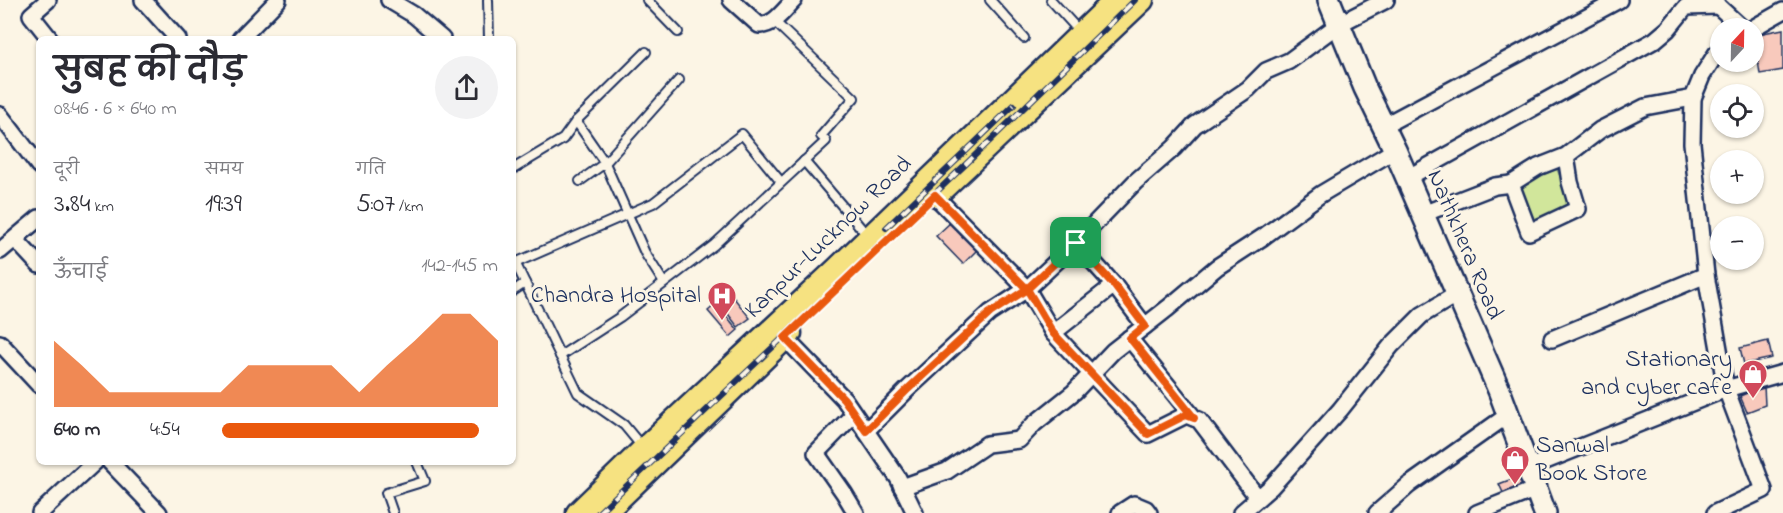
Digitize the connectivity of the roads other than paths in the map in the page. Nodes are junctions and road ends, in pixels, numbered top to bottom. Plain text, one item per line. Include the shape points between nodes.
1 (48, 0) edge
2 (143, 0) edge
3 (279, 0) edge
4 (389, 0) edge
5 (488, 0) edge
6 (647, 0) edge
7 (731, 0) edge
8 (794, 0) edge
9 (990, 0) edge
10 (1051, 0) edge
11 (1116, 0) edge
12 (1142, 0) edge
13 (1329, 0) edge
14 (1386, 0) edge
15 (1619, 0) edge
16 (1716, 3) edge
17 (262, 6) edge
18 (1783, 11) edge
19 (1732, 18) edge
20 (774, 21) junction
21 (1764, 22) edge
22 (1339, 24) junction
23 (678, 32) dead end
24 (1082, 33) junction
25 (48, 36) edge
26 (175, 36) edge
27 (242, 36) edge
28 (438, 36) edge
29 (489, 36) edge
30 (1024, 38) dead end
31 (646, 52) dead end
32 (1710, 63) edge
33 (679, 80) dead end
34 (1037, 87) junction
35 (1693, 98) junction
36 (0, 115) edge
37 (576, 121) junction
38 (1383, 126) junction
39 (1395, 150) junction
40 (1566, 156) junction
41 (804, 161) junction
42 (36, 162) edge
43 (605, 163) junction
44 (516, 168) edge
45 (1407, 178) junction
46 (580, 181) dead end
47 (781, 182) junction
48 (1511, 184) junction
49 (935, 195) junction
50 (628, 214) junction
51 (1423, 214) junction
52 (36, 220) edge
53 (869, 238) junction
54 (1076, 243) junction
55 (5, 245) edge
56 (516, 260) edge
57 (36, 263) edge
58 (516, 265) edge
59 (1706, 275) junction
60 (525, 283) junction
61 (664, 283) junction
62 (1114, 285) junction
63 (516, 289) edge
64 (1027, 289) junction
65 (1457, 294) junction
66 (1145, 326) junction
67 (1053, 333) junction
68 (785, 338) junction
69 (1130, 338) junction
70 (1552, 339) dead end
71 (3, 352) edge
72 (560, 356) junction
73 (1783, 373) edge
74 (1090, 374) junction
75 (36, 382) edge
76 (1726, 389) junction
77 (854, 414) junction
78 (1508, 415) junction
79 (1194, 418) junction
80 (866, 431) junction
81 (651, 455) junction
82 (91, 465) edge
83 (113, 465) edge
84 (418, 465) edge
85 (1528, 468) junction
86 (902, 487) junction
87 (1536, 489) junction
88 (1258, 498) junction
89 (40, 513) edge
90 (159, 513) edge
91 (393, 513) edge
92 (578, 513) edge
93 (604, 513) edge
94 (856, 513) edge
95 (915, 513) edge
96 (1120, 513) edge
97 (1149, 513) edge
98 (1241, 513) edge
99 (1377, 513) edge
100 (1477, 513) edge
101 (1545, 513) edge
102 (1714, 513) edge

1 - 25 street via 31,15
2 - 26 street
3 - 17 street
4 - 28 street
5 - 29 lane
6 - 23 lane
7 - 20 street via 759,25
8 - 20 street
9 - 30 lane
10 - 24 lane
11 - 24 main road, Kanpur-Lucknow Road
12 - 34 main road, Kanpur-Lucknow Road
13 - 22 street, Nathkhera Road
14 - 22 street
15 - 38 street
16 - 19 street
16 - 45 street via 1686,7 1655,40
17 - 27 street
18 - 21 street
20 - 41 lane via 854,98 821,136 825,141
22 - 38 street, Nathkhera Road
22 - 54 street via 1289,61 1266,71 1248,90 1195,125
24 - 34 main road, Kanpur-Lucknow Road
31 - 37 lane
32 - 35 street
33 - 43 lane
34 - 49 main road, Kanpur-Lucknow Road
34 - 53 main road, Kanpur-Lucknow Road
35 - 40 street via 1645,107 1600,130
35 - 59 street via 1692,143
36 - 42 street
37 - 43 lane
37 - 44 lane via 562,139
38 - 39 street, Nathkhera Road
39 - 45 street, Nathkhera Road
39 - 66 street via 1321,194 1217,267
40 - 48 street
40 - 48 street via 1578,209 1558,220 1529,232
41 - 47 lane
41 - 53 lane
43 - 46 lane
43 - 50 lane
45 - 51 street, Nathkhera Road
47 - 50 lane via 742,134 654,203
47 - 61 lane via 714,245
48 - 51 street
49 - 64 street
49 - 68 main road, Kanpur-Lucknow Road
50 - 56 lane
50 - 61 lane
51 - 65 street, Nathkhera Road
52 - 55 street
53 - 81 main road, Kanpur-Lucknow Road
54 - 62 street
54 - 64 street
55 - 57 street
58 - 60 lane
59 - 70 street
59 - 76 street
60 - 63 lane
60 - 72 lane
61 - 72 lane
62 - 66 street
62 - 67 street
64 - 67 street
64 - 80 street via 990,313
65 - 78 street, Nathkhera Road
65 - 88 street via 1422,315 1391,346 1340,410
66 - 69 street
67 - 74 street
68 - 77 street
68 - 81 main road, Kanpur-Lucknow Road
69 - 74 street
69 - 79 street
71 - 75 street
72 - 81 lane via 578,393 624,425
73 - 76 street
74 - 79 street via 1148,434 1186,415
74 - 86 street via 1019,440 987,444 947,471
76 - 85 street
76 - 102 street via 1764,490
77 - 80 street
77 - 94 street via 816,453
78 - 85 street, Nathkhera Road
78 - 99 street via 1409,485
79 - 88 street
80 - 86 street
81 - 92 main road, Kanpur-Lucknow Road
81 - 93 main road, Kanpur-Lucknow Road
82 - 89 street
83 - 90 street
84 - 91 lane via 425,481 386,493
85 - 87 street, Nathkhera Road
86 - 95 street
87 - 100 street
87 - 101 street, Nathkhera Road
88 - 98 street
96 - 97 street via 1134,504

